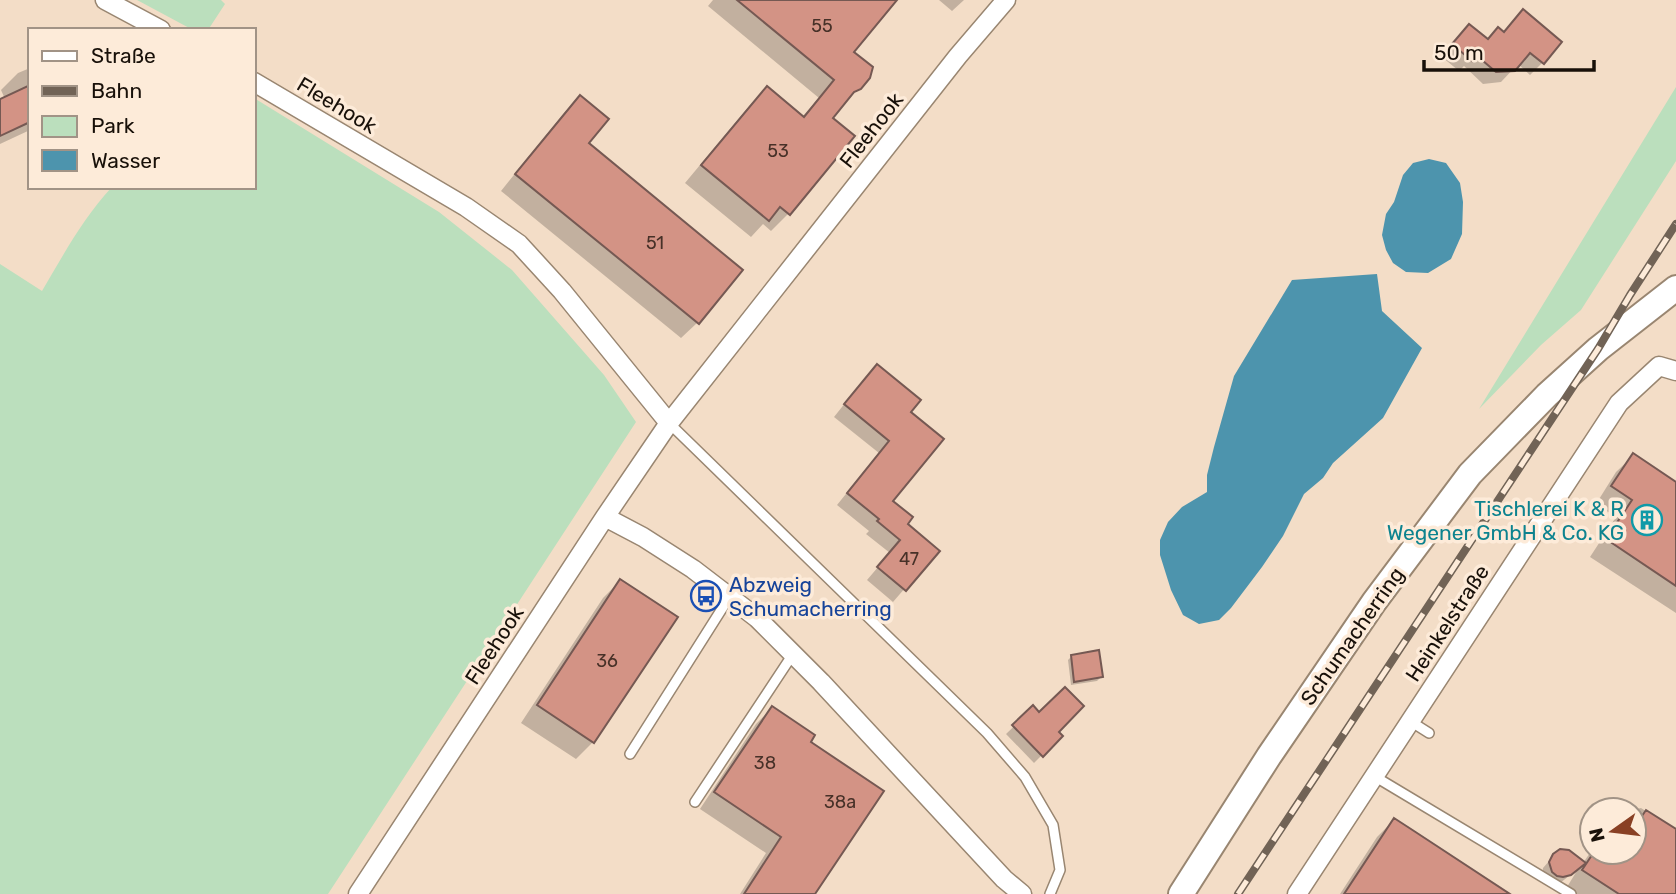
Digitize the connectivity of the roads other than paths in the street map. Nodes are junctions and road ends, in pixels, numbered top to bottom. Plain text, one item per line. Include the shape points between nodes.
1 (105, 0) edge
2 (1006, 0) edge
3 (157, 28) edge
4 (256, 83) edge
5 (1676, 288) edge
6 (1676, 371) edge
7 (669, 423) junction
8 (605, 517) junction
9 (730, 596) junction
10 (793, 654) junction
11 (1410, 721) junction
12 (1429, 733) dead end
13 (630, 754) dead end
14 (1374, 776) junction
15 (695, 802) dead end
16 (358, 894) edge
17 (1022, 894) edge
18 (1050, 894) edge
19 (1181, 894) edge
20 (1297, 894) edge
21 (1571, 894) edge

1 - 3 street
2 - 7 street, Fleehook
4 - 7 street, Fleehook via 466,207 519,244
5 - 19 main road, Schumacherring via 1598,349 1470,474 1374,602
6 - 11 street, Heinkelstraße via 1659,366 1619,403
7 - 8 street, Fleehook
7 - 18 lane via 988,733 1025,777 1053,825 1060,870
8 - 9 street
8 - 16 street, Fleehook
9 - 10 street
9 - 13 lane
10 - 15 lane
10 - 17 street
11 - 12 lane
11 - 14 street, Heinkelstraße
14 - 20 street, Heinkelstraße
14 - 21 lane

